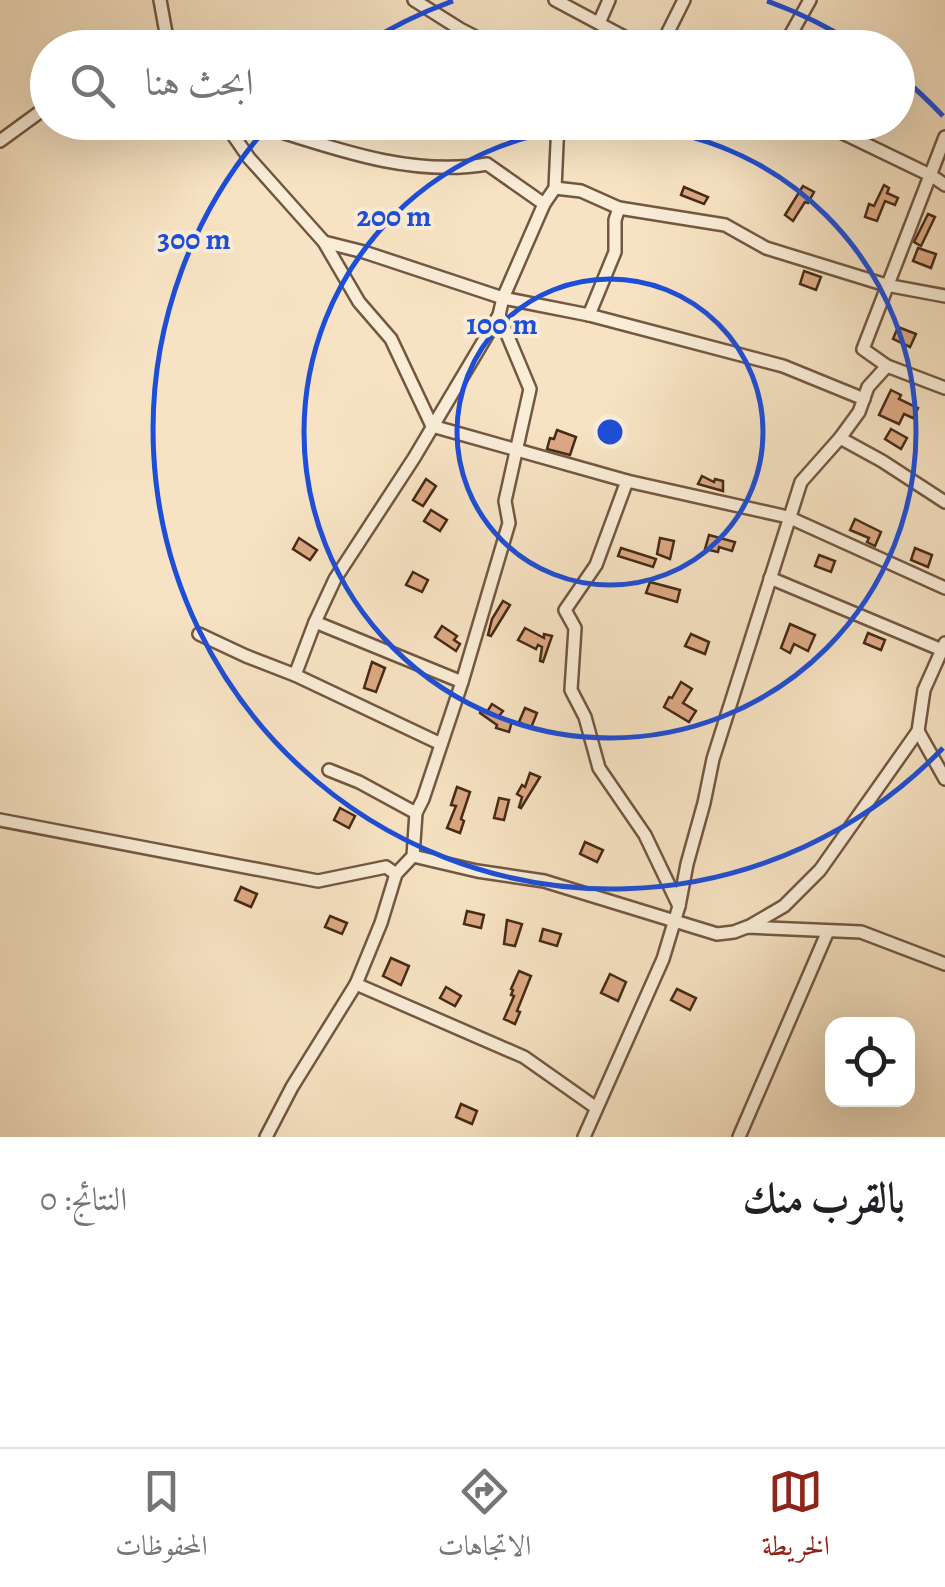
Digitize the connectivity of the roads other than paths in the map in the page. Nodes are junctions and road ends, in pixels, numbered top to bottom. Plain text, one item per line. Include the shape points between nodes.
1 (160, 0) edge
2 (414, 0) edge
3 (556, 0) edge
4 (609, 0) edge
5 (684, 0) edge
6 (810, 0) edge
7 (599, 23) junction
8 (165, 30) edge
9 (462, 30) edge
10 (612, 30) edge
11 (669, 30) edge
12 (793, 30) edge
13 (30, 119) edge
14 (945, 136) edge
15 (236, 140) edge
16 (311, 140) edge
17 (557, 140) edge
18 (857, 140) edge
19 (0, 141) edge
20 (932, 176) junction
21 (945, 185) edge
22 (555, 188) junction
23 (544, 204) junction
24 (619, 208) junction
25 (324, 242) junction
26 (886, 286) junction
27 (945, 296) edge
28 (503, 298) junction
29 (499, 315) junction
30 (589, 315) junction
31 (888, 366) junction
32 (945, 388) edge
33 (864, 399) junction
34 (432, 426) junction
35 (840, 438) junction
36 (516, 450) junction
37 (627, 481) junction
38 (945, 502) edge
39 (788, 517) junction
40 (770, 578) junction
41 (945, 588) edge
42 (315, 622) junction
43 (200, 634) dead end
44 (944, 647) edge
45 (295, 675) junction
46 (462, 682) junction
47 (918, 731) junction
48 (441, 744) junction
49 (329, 770) dead end
50 (945, 778) edge
51 (416, 813) junction
52 (0, 820) edge
53 (413, 856) junction
54 (396, 874) junction
55 (679, 906) junction
56 (673, 921) junction
57 (747, 928) junction
58 (828, 931) junction
59 (945, 964) edge
60 (356, 984) junction
61 (596, 1108) junction
62 (266, 1137) edge
63 (584, 1137) edge
64 (739, 1137) edge

1 - 8 street
2 - 9 street
3 - 7 street
4 - 7 street
5 - 11 street
6 - 12 street
7 - 10 street
13 - 19 street
14 - 20 street
15 - 25 street
16 - 23 street via 379,160 486,164
17 - 22 street
18 - 20 street
20 - 21 street
20 - 26 street
22 - 23 street
22 - 24 street via 582,191
23 - 28 street
24 - 26 street via 725,225 766,248
24 - 30 street via 615,252
25 - 28 street
25 - 34 street via 391,340
26 - 27 street
26 - 31 street via 863,349
28 - 29 street
28 - 30 street
29 - 34 street
29 - 36 street via 530,388
30 - 33 street via 783,366
31 - 32 street
31 - 33 street
33 - 35 street
34 - 36 street
34 - 42 street
35 - 38 street
35 - 39 street via 801,482
36 - 37 street
36 - 46 street via 505,501 509,523
37 - 39 street
37 - 55 street via 596,565 565,610 576,628 571,690 599,768 645,836
39 - 40 street
39 - 41 street
40 - 44 street
40 - 55 street via 713,759
42 - 45 street
42 - 46 street
43 - 45 street
44 - 47 street via 924,690
45 - 48 street
46 - 48 street
47 - 50 street
47 - 57 street via 820,870 784,906
48 - 51 street
49 - 51 street
51 - 53 street
52 - 54 street via 318,881 386,867
53 - 54 street
53 - 56 street via 544,881
54 - 60 street
55 - 56 street
56 - 57 street via 717,934
56 - 61 street via 663,959
57 - 58 street
58 - 59 street via 861,932
58 - 64 street
60 - 61 street via 524,1058
60 - 62 street
61 - 63 street

